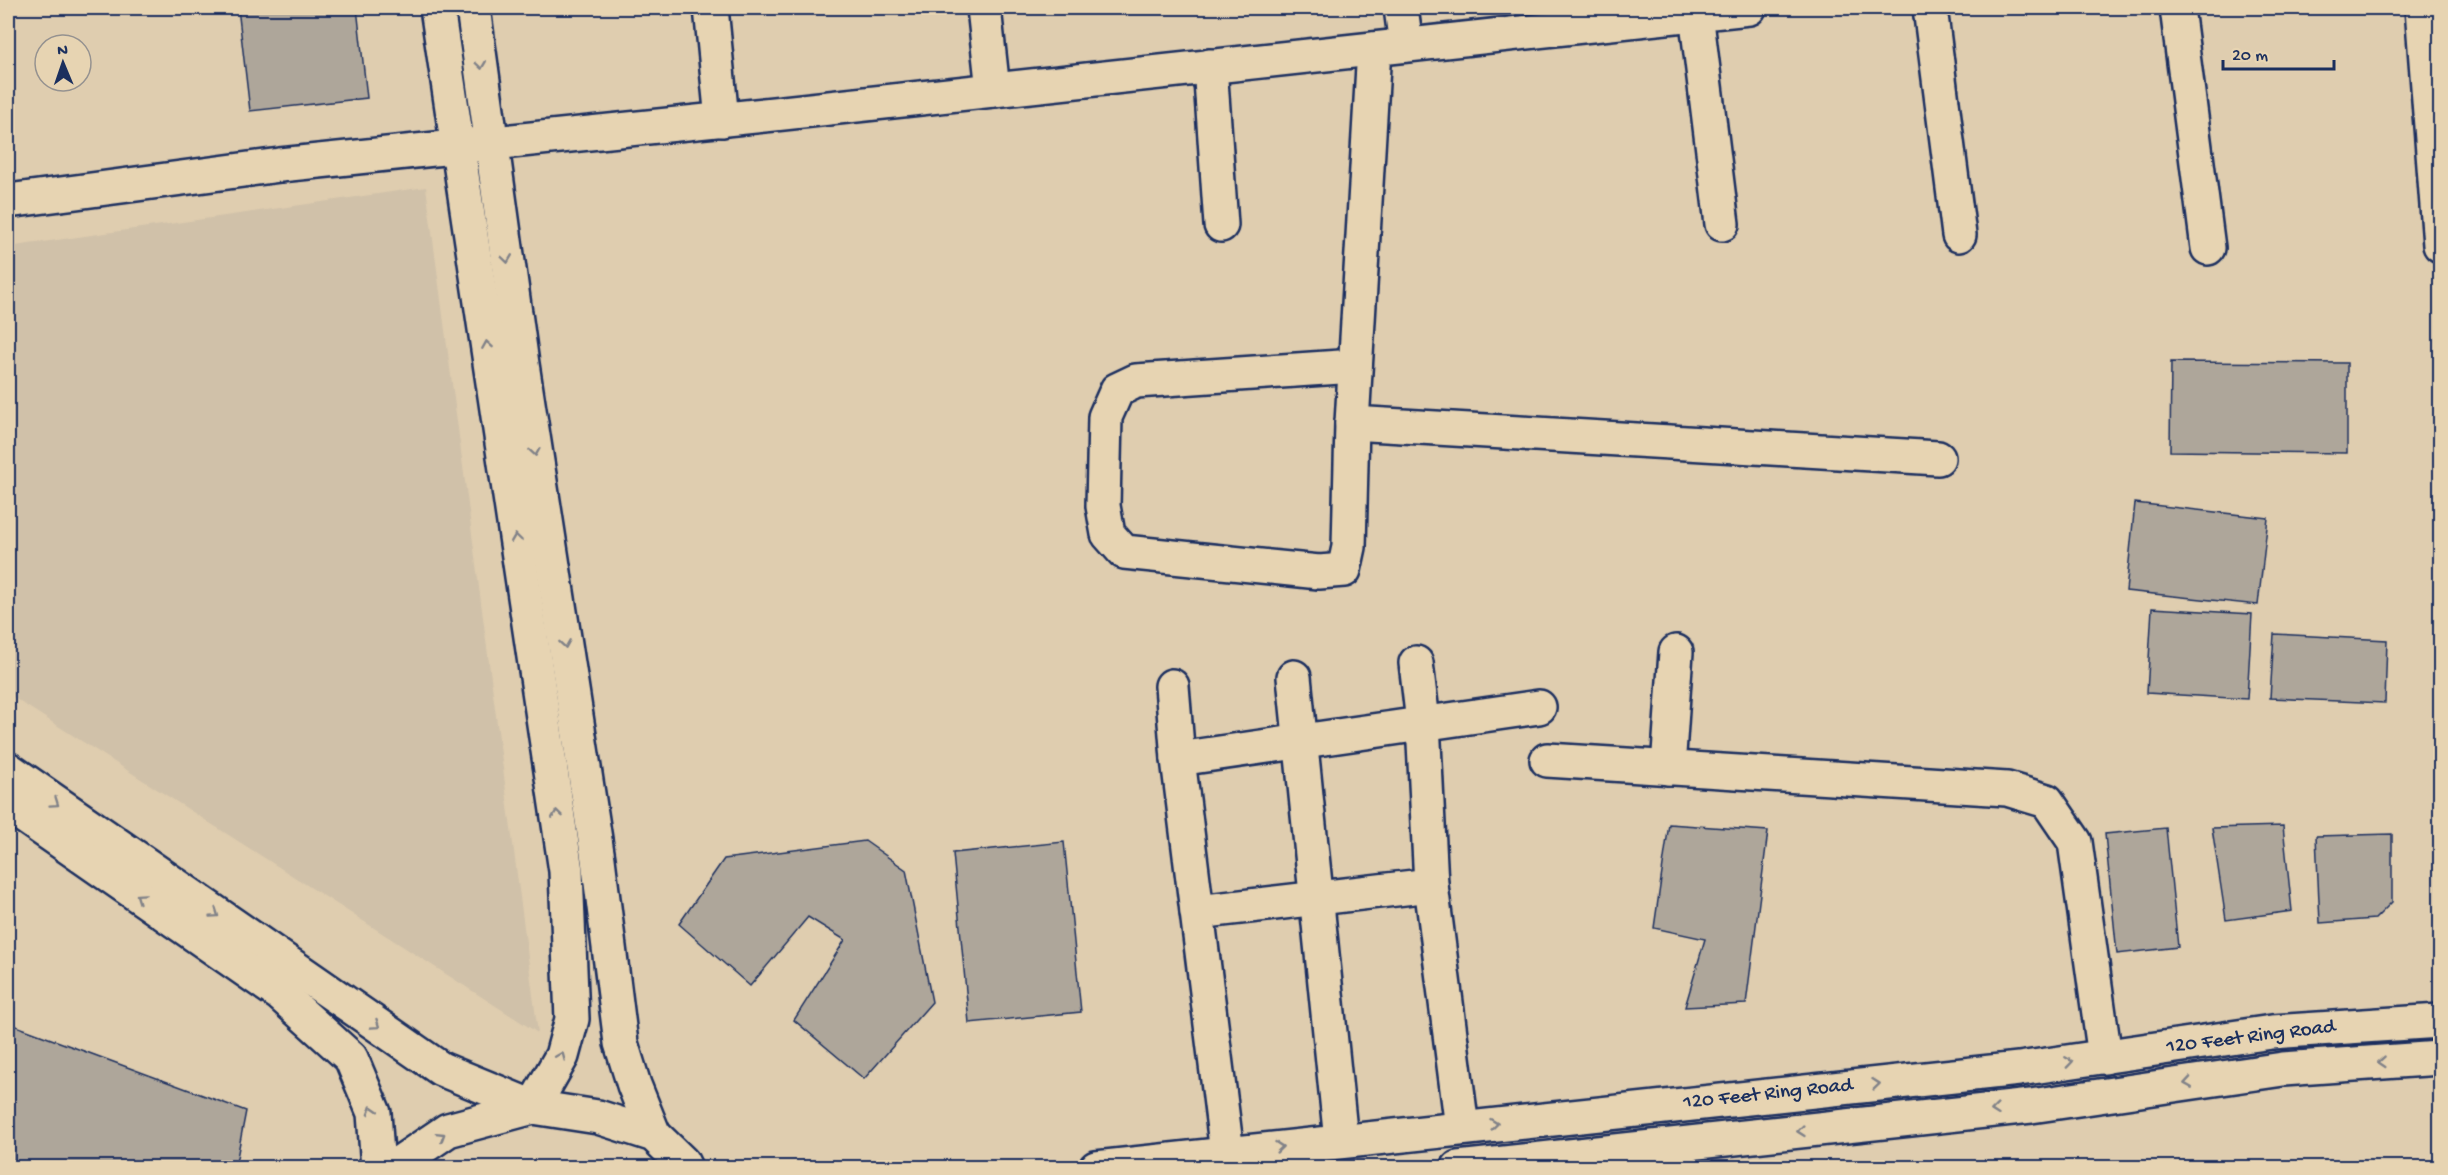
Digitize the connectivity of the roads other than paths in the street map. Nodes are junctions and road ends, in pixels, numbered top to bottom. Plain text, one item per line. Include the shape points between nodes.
1 (437, 8) edge
2 (473, 8) edge
3 (711, 8) edge
4 (984, 8) edge
5 (1401, 8) edge
6 (1749, 8) edge
7 (1930, 8) edge
8 (2177, 8) edge
9 (2422, 8) edge
10 (1696, 13) junction
11 (1568, 18) edge
12 (1406, 45) junction
13 (1374, 49) junction
14 (1210, 66) junction
15 (993, 90) junction
16 (722, 120) junction
17 (492, 143) junction
18 (457, 146) junction
19 (8, 201) edge
20 (1722, 224) dead end
21 (1221, 225) dead end
22 (1959, 234) dead end
23 (2440, 245) edge
24 (2208, 248) dead end
25 (1355, 366) junction
26 (1352, 423) junction
27 (1938, 458) dead end
28 (537, 570) junction
29 (1676, 652) dead end
30 (1416, 663) dead end
31 (1294, 677) dead end
32 (1172, 686) dead end
33 (1539, 707) dead end
34 (1423, 722) junction
35 (1301, 741) junction
36 (1178, 759) junction
37 (1547, 760) dead end
38 (1668, 768) junction
39 (8, 769) edge
40 (8, 806) edge
41 (1431, 885) junction
42 (1315, 898) junction
43 (1197, 912) junction
44 (2440, 1021) edge
45 (2104, 1057) junction
46 (2440, 1058) edge
47 (533, 1107) junction
48 (1462, 1128) junction
49 (654, 1135) junction
50 (1341, 1141) junction
51 (1227, 1153) junction
52 (378, 1167) edge
53 (392, 1167) edge
54 (685, 1167) edge
55 (1096, 1167) edge
56 (1458, 1167) edge

1 - 18 street
2 -> 17 street
3 - 16 street
4 - 15 street
5 - 12 street
6 - 10 street
7 - 22 street
8 - 24 street
9 - 23 street
10 - 11 street
10 - 20 street
11 - 12 street
12 - 13 street
13 - 14 street
13 - 25 street
14 - 15 street
14 - 21 street
15 - 16 street
16 - 17 street
17 - 18 street
17 -> 28 street via 522,364
18 - 19 street
28 -> 18 street
25 - 26 street
25 - 26 street via 1136,381 1117,390 1105,417 1103,506 1108,534 1124,552 1319,573 1344,570
26 - 27 street
47 -> 28 street via 562,1056 572,1019 566,872
28 -> 49 street via 598,859 621,1043
29 - 38 street
30 - 34 street
31 - 35 street
32 - 36 street
33 - 34 street
34 - 35 street
34 - 41 street
35 - 36 street
35 - 42 street
36 - 43 street
37 - 38 street
38 - 45 street via 2007,789 2047,801 2075,842
39 -> 47 street via 441,1069
52 -> 40 street via 374,1113 351,1058 280,994
41 - 42 street
41 - 48 street
42 - 43 street
42 - 50 street
43 - 51 street
44 - 45 street, 120 Feet Ring Road via 2272,1032
48 -> 45 street, 120 Feet Ring Road
46 -> 56 street, 120 Feet Ring Road via 2283,1069 2031,1106
47 - 49 street via 598,1117
53 -> 47 street via 448,1130
48 - 50 street, 120 Feet Ring Road
49 - 54 street
51 -> 50 street, 120 Feet Ring Road
51 - 55 street, 120 Feet Ring Road

